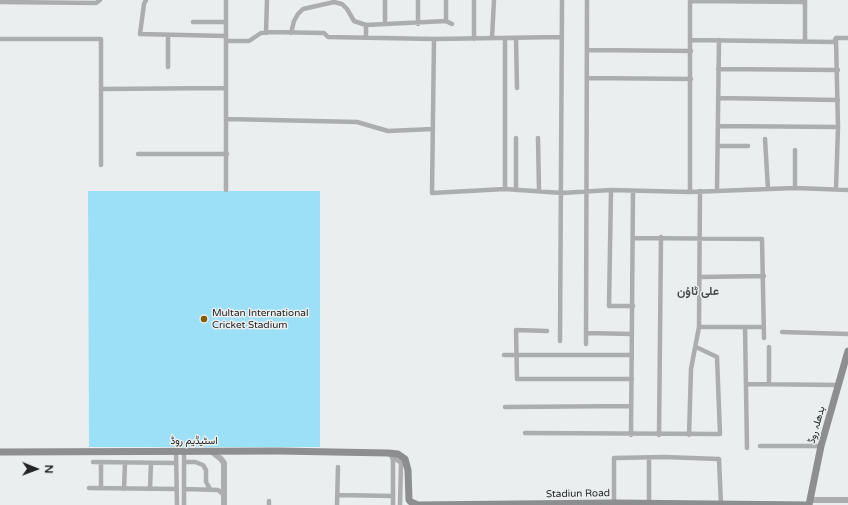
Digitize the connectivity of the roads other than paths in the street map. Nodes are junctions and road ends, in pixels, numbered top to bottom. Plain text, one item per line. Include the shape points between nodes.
1 (100, 0) edge
2 (146, 0) edge
3 (226, 0) edge
4 (267, 0) edge
5 (385, 0) edge
6 (418, 0) edge
7 (446, 0) edge
8 (474, 0) edge
9 (494, 0) edge
10 (562, 0) edge
11 (587, 0) edge
12 (690, 1) edge
13 (774, 1) edge
14 (805, 1) edge
15 (0, 2) edge
16 (446, 21) junction
17 (193, 22) dead end
18 (226, 22) junction
19 (385, 24) junction
20 (418, 24) junction
21 (452, 24) dead end
22 (366, 25) junction
23 (266, 32) junction
24 (292, 33) junction
25 (168, 36) junction
26 (366, 38) junction
27 (492, 38) junction
28 (504, 38) junction
29 (516, 38) junction
30 (562, 38) junction
31 (836, 38) junction
32 (848, 38) edge
33 (0, 39) edge
34 (226, 39) junction
35 (434, 39) junction
36 (474, 39) junction
37 (691, 40) junction
38 (719, 40) junction
39 (805, 41) junction
40 (588, 50) junction
41 (691, 51) junction
42 (168, 67) dead end
43 (718, 69) junction
44 (838, 70) junction
45 (588, 78) junction
46 (691, 79) junction
47 (226, 88) junction
48 (517, 88) dead end
49 (102, 89) junction
50 (718, 98) junction
51 (838, 100) junction
52 (226, 120) junction
53 (718, 126) junction
54 (838, 127) junction
55 (433, 129) junction
56 (516, 138) dead end
57 (538, 138) dead end
58 (765, 139) dead end
59 (718, 146) junction
60 (748, 146) dead end
61 (794, 150) dead end
62 (138, 154) dead end
63 (227, 154) junction
64 (101, 165) dead end
65 (795, 188) junction
66 (505, 189) junction
67 (768, 189) junction
68 (836, 189) junction
69 (226, 190) dead end
70 (516, 190) junction
71 (611, 190) junction
72 (717, 190) junction
73 (848, 190) edge
74 (538, 191) junction
75 (633, 191) junction
76 (700, 191) junction
77 (587, 192) junction
78 (690, 192) junction
79 (562, 193) junction
80 (661, 237) junction
81 (633, 238) junction
82 (701, 238) junction
83 (764, 276) junction
84 (700, 277) junction
85 (632, 306) junction
86 (699, 327) junction
87 (745, 327) junction
88 (764, 327) junction
89 (547, 330) dead end
90 (782, 332) dead end
91 (586, 333) junction
92 (632, 334) junction
93 (848, 334) edge
94 (764, 338) dead end
95 (560, 341) dead end
96 (586, 344) dead end
97 (696, 347) junction
98 (769, 347) dead end
99 (848, 351) edge
100 (504, 355) dead end
101 (516, 355) junction
102 (632, 355) junction
103 (845, 372) edge
104 (632, 379) junction
105 (746, 384) junction
106 (769, 384) junction
107 (839, 386) junction
108 (631, 406) junction
109 (505, 407) dead end
110 (525, 433) dead end
111 (631, 435) junction
112 (659, 435) junction
113 (690, 435) junction
114 (760, 446) dead end
115 (821, 446) junction
116 (747, 448) dead end
117 (180, 451) junction
118 (212, 451) junction
119 (0, 452) edge
120 (390, 454) junction
121 (649, 458) junction
122 (93, 462) dead end
123 (102, 462) junction
124 (125, 462) junction
125 (184, 462) junction
126 (151, 463) junction
127 (176, 463) junction
128 (338, 467) dead end
129 (89, 488) dead end
130 (101, 488) junction
131 (124, 488) junction
132 (150, 489) junction
133 (177, 489) junction
134 (184, 489) junction
135 (210, 489) junction
136 (338, 495) junction
137 (224, 496) junction
138 (392, 496) junction
139 (848, 500) edge
140 (809, 503) edge
141 (614, 504) edge
142 (650, 504) edge
143 (686, 504) edge
144 (721, 504) edge
145 (177, 505) edge
146 (184, 505) edge
147 (224, 505) edge
148 (337, 505) edge
149 (393, 505) edge
150 (400, 505) edge

1 - 15 street via 96,3
2 - 25 street via 140,34
3 - 18 street
4 - 23 street
5 - 19 street
6 - 20 street
7 - 16 street
8 - 36 street
9 - 27 street
10 - 30 street
11 - 40 street
12 - 13 street
12 - 37 street
13 - 14 street
14 - 39 street
16 - 20 street
16 - 21 street
17 - 18 street
18 - 34 street
19 - 20 street
19 - 22 street
22 - 24 street via 354,22 347,9 342,4 334,2 303,9 294,22
22 - 26 street
23 - 24 street
23 - 34 street via 249,41
24 - 26 street via 324,33 328,37
25 - 34 street
25 - 42 street
26 - 35 street
27 - 28 street
27 - 36 street
28 - 29 street
28 - 66 street
29 - 30 street
29 - 48 street
30 - 79 street
31 - 32 street
31 - 39 street via 834,42
31 - 44 street
33 - 49 street via 100,37
34 - 47 street
35 - 36 street
35 - 55 street
37 - 38 street
37 - 41 street
38 - 39 street
38 - 43 street
40 - 41 street
40 - 45 street
41 - 46 street
43 - 44 street
43 - 50 street
44 - 51 street
45 - 46 street
45 - 77 street
46 - 78 street
47 - 49 street
47 - 52 street
49 - 64 street
50 - 51 street
50 - 53 street
51 - 54 street
52 - 55 street via 357,122 388,131
52 - 63 street
53 - 54 street
53 - 59 street
54 - 68 street
55 - 66 street via 432,193
56 - 70 street
57 - 74 street
58 - 67 street
59 - 60 street
59 - 72 street
61 - 65 street
62 - 63 street
63 - 69 street
65 - 67 street
65 - 68 street
66 - 70 street
67 - 72 street
68 - 73 street
70 - 74 street
71 - 75 street
71 - 77 street
71 - 85 street via 609,306
72 - 76 street
74 - 79 street
75 - 78 street
75 - 81 street
76 - 78 street
76 - 82 street
77 - 79 street
77 - 91 street
79 - 95 street
80 - 81 street
80 - 82 street
80 - 112 street
81 - 85 street
82 - 83 street via 762,239
82 - 84 street
83 - 84 street
83 - 88 street
84 - 86 street
85 - 92 street
86 - 87 street
86 - 97 street
87 - 88 street
87 - 105 street
88 - 94 street
89 - 101 street via 516,330
90 - 93 street
91 - 92 street
91 - 96 street
92 - 102 street
97 - 113 street via 691,369
97 - 113 street via 717,357 720,434
98 - 106 street
99 - 103 main road, بدھلہ روڈ
100 - 101 street
101 - 102 street
101 - 104 street via 517,379
102 - 104 street
103 - 107 main road, بدھلہ روڈ
104 - 108 street
105 - 106 street
105 - 116 street
106 - 107 street
107 - 115 main road, بدھلہ روڈ
108 - 109 street
108 - 111 street
110 - 111 street
111 - 112 street
112 - 113 street
114 - 115 street
115 - 140 main road, بدھلہ روڈ
117 - 118 main road, اسٹیڈیم روڈ
117 - 119 main road, اسٹیڈیم روڈ
117 - 125 street
117 - 127 street
118 - 120 main road, اسٹیڈیم روڈ
118 - 137 street via 224,463
120 - 138 street via 393,460
120 - 141 main road, Stadiun Road via 398,454 405,459 409,498 415,504
120 - 150 street via 401,463
121 - 141 street via 614,458
121 - 142 street
121 - 144 street via 719,458
122 - 123 street
123 - 124 street
123 - 130 street
124 - 126 street
124 - 131 street
125 - 134 street
125 - 135 street via 195,462 203,466
126 - 127 street
126 - 132 street
127 - 133 street
128 - 136 street
129 - 130 street
130 - 131 street
131 - 132 street
132 - 133 street
133 - 145 street
134 - 135 street
134 - 146 street
135 - 137 street via 218,490
136 - 138 street
136 - 148 street
137 - 147 street
138 - 149 street
139 - 140 street
140 - 144 main road, Stadiun Road
141 - 142 main road, Stadiun Road
142 - 143 main road, Stadiun Road
143 - 144 main road, Stadiun Road

